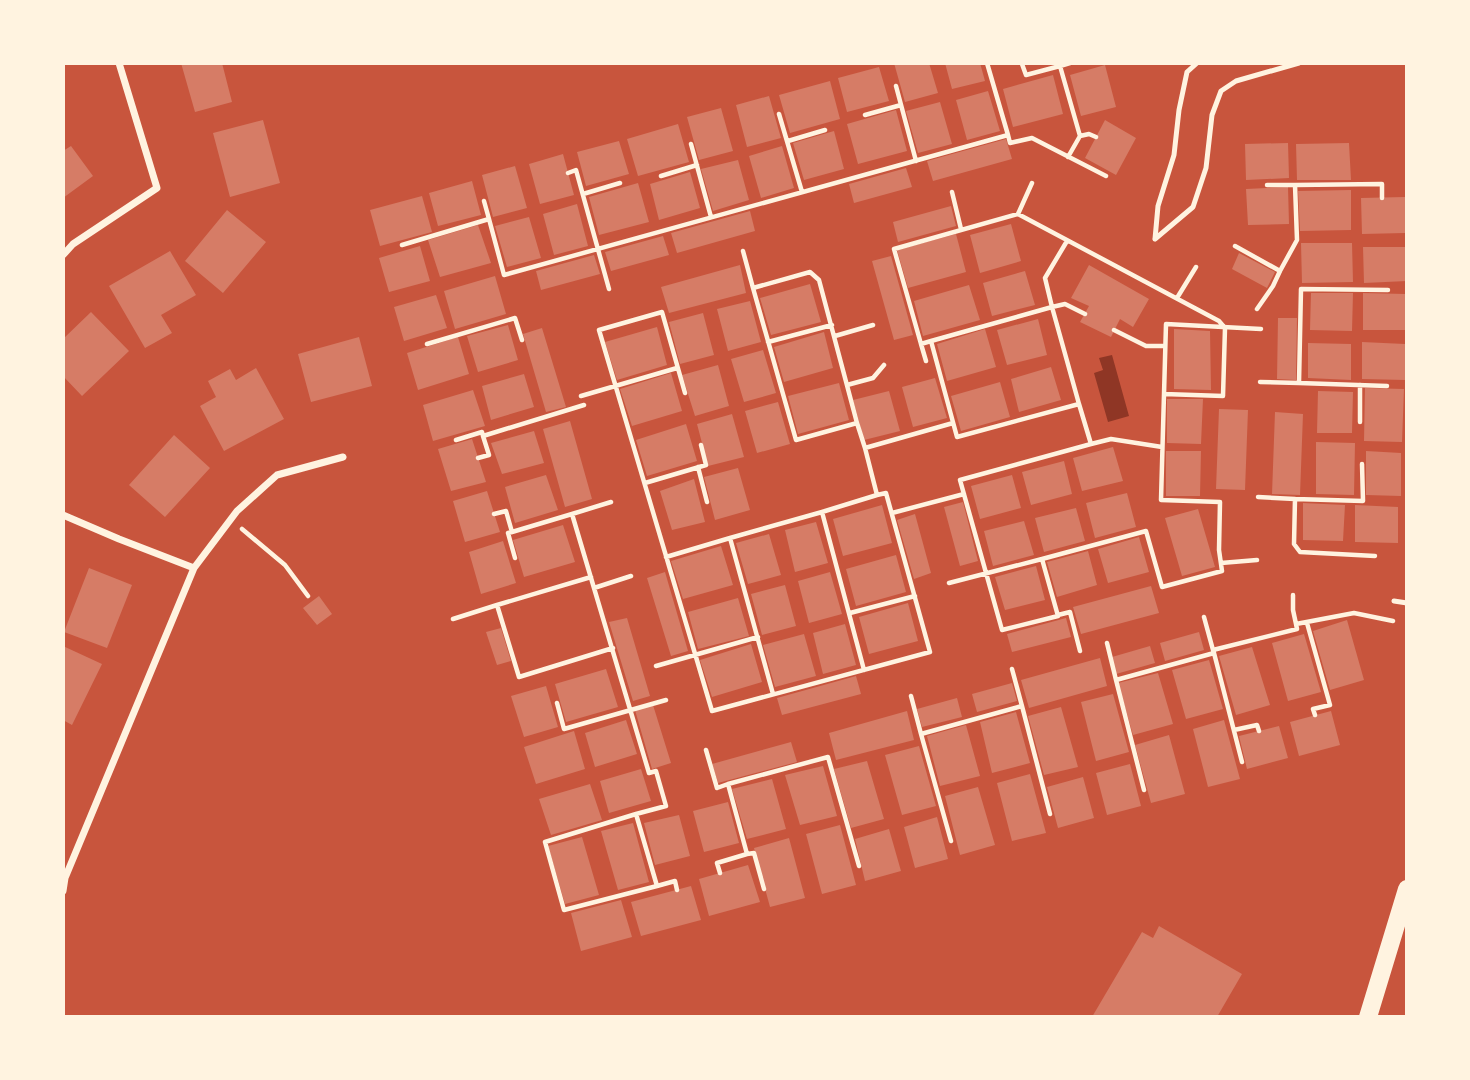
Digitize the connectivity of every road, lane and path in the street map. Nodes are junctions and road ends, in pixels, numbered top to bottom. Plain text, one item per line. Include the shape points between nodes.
1 (119, 63) edge
2 (987, 63) edge
3 (1070, 63) edge
4 (1197, 63) edge
5 (1299, 63) edge
6 (1022, 64) edge
7 (1060, 66) junction
8 (896, 86) dead end
9 (901, 105) junction
10 (779, 114) dead end
11 (865, 115) dead end
12 (825, 130) dead end
13 (1008, 135) junction
14 (1080, 136) junction
15 (1096, 137) dead end
16 (788, 141) junction
17 (691, 144) dead end
18 (1068, 157) junction
19 (916, 161) junction
20 (697, 166) junction
21 (568, 173) dead end
22 (661, 176) dead end
23 (1106, 176) dead end
24 (620, 183) dead end
25 (1032, 183) dead end
26 (1267, 185) dead end
27 (1296, 185) junction
28 (802, 192) junction
29 (952, 192) dead end
30 (583, 194) junction
31 (1382, 198) dead end
32 (484, 201) dead end
33 (1018, 214) junction
34 (711, 217) junction
35 (489, 219) junction
36 (962, 229) junction
37 (1067, 241) junction
38 (402, 245) dead end
39 (1235, 246) dead end
40 (598, 250) junction
41 (743, 251) dead end
42 (63, 255) edge
43 (1196, 267) dead end
44 (1280, 271) junction
45 (753, 288) junction
46 (609, 289) dead end
47 (1388, 290) dead end
48 (1177, 298) junction
49 (1052, 307) junction
50 (1257, 309) dead end
51 (1085, 314) dead end
52 (832, 325) junction
53 (873, 325) dead end
54 (1225, 328) junction
55 (1261, 329) dead end
56 (1114, 330) dead end
57 (835, 336) junction
58 (522, 340) dead end
59 (930, 341) junction
60 (768, 342) junction
61 (427, 344) dead end
62 (921, 344) junction
63 (1164, 346) junction
64 (926, 361) dead end
65 (884, 365) dead end
66 (677, 368) junction
67 (1260, 382) dead end
68 (1299, 383) junction
69 (847, 385) junction
70 (1360, 385) junction
71 (616, 386) junction
72 (1387, 386) dead end
73 (685, 393) dead end
74 (1164, 394) junction
75 (581, 396) dead end
76 (1079, 404) junction
77 (584, 405) dead end
78 (1360, 422) dead end
79 (857, 424) junction
80 (953, 424) junction
81 (483, 436) junction
82 (456, 440) dead end
83 (1091, 444) junction
84 (701, 445) dead end
85 (1162, 447) junction
86 (865, 448) junction
87 (343, 457) dead end
88 (478, 458) dead end
89 (1362, 464) dead end
90 (698, 467) junction
91 (645, 483) junction
92 (964, 494) junction
93 (877, 495) junction
94 (1258, 497) dead end
95 (1295, 499) junction
96 (611, 502) dead end
97 (707, 502) dead end
98 (822, 512) junction
99 (892, 513) junction
100 (63, 514) edge
101 (494, 514) dead end
102 (572, 514) junction
103 (230, 520) junction
104 (512, 532) junction
105 (730, 538) junction
106 (1375, 556) dead end
107 (666, 557) junction
108 (515, 558) dead end
109 (1042, 559) junction
110 (1257, 560) dead end
111 (1220, 562) junction
112 (194, 568) junction
113 (986, 573) junction
114 (631, 576) dead end
115 (591, 577) junction
116 (949, 583) dead end
117 (594, 588) junction
118 (1293, 595) dead end
119 (307, 596) dead end
120 (915, 596) junction
121 (1394, 601) dead end
122 (1407, 603) edge
123 (497, 606) junction
124 (850, 613) junction
125 (1058, 615) junction
126 (1204, 617) dead end
127 (453, 619) dead end
128 (1393, 621) dead end
129 (1307, 623) junction
130 (1296, 625) junction
131 (758, 638) junction
132 (1107, 643) dead end
133 (613, 648) junction
134 (1080, 651) dead end
135 (1213, 652) junction
136 (695, 655) junction
137 (656, 666) dead end
138 (1012, 669) dead end
139 (864, 670) junction
140 (1116, 680) junction
141 (773, 694) junction
142 (911, 696) dead end
143 (666, 700) dead end
144 (557, 703) dead end
145 (1022, 706) junction
146 (632, 710) junction
147 (1315, 715) dead end
148 (1234, 730) junction
149 (1259, 731) dead end
150 (921, 734) junction
151 (706, 750) dead end
152 (1242, 762) dead end
153 (728, 784) junction
154 (1144, 789) dead end
155 (636, 814) junction
156 (1050, 814) dead end
157 (951, 841) dead end
158 (747, 855) junction
159 (859, 866) dead end
160 (720, 873) dead end
161 (657, 886) junction
162 (764, 889) dead end
163 (1407, 889) edge
164 (677, 890) dead end
165 (63, 891) edge
166 (1368, 1017) edge

1 - 42 street via 157,188
2 - 13 path
3 - 7 path
4 - 5 lane via 1187,72 1155,239 1193,207 1221,91 1236,81
6 - 7 path via 1026,75
7 - 14 path
8 - 9 path
9 - 11 path
9 - 19 path
10 - 16 path
12 - 16 path
13 - 18 path via 1010,143 1032,138
13 - 19 path
14 - 15 path
14 - 18 path
16 - 28 path
17 - 20 path
18 - 23 path
19 - 28 path
20 - 22 path
20 - 34 path
21 - 30 path via 576,170
24 - 30 path
25 - 33 path
26 - 27 path
27 - 31 path via 1382,184
27 - 44 path via 1297,240
28 - 34 path
29 - 36 path
30 - 40 path
32 - 35 path
33 - 36 path
33 - 37 path
34 - 40 path
35 - 38 path
35 - 40 path via 504,275
36 - 62 path via 894,249
37 - 48 path
37 - 49 path via 1045,278
39 - 44 path
40 - 46 path
41 - 45 path
43 - 48 path
44 - 50 path
45 - 52 path via 810,272 819,280
45 - 60 path
47 - 68 path via 1301,289
48 - 54 path
49 - 51 path via 1065,304
49 - 59 path
49 - 76 path
52 - 57 path
52 - 60 path
53 - 57 path
54 - 55 path
54 - 63 path via 1166,324
54 - 74 path via 1223,396
56 - 63 path via 1146,346
57 - 69 path
58 - 61 path via 515,318
59 - 62 path
59 - 80 path
60 - 79 path via 796,440
62 - 64 path
63 - 74 path
65 - 69 path via 873,378
66 - 71 path
66 - 71 path via 662,313 599,330
66 - 73 path
67 - 68 path
68 - 70 path
69 - 79 path
70 - 72 path
70 - 78 path
71 - 75 path
71 - 91 path
74 - 85 path
76 - 80 path via 957,437
76 - 83 path
77 - 81 path
79 - 86 path
80 - 86 path
81 - 82 path via 481,432
81 - 88 path via 489,455
83 - 85 path via 1111,439
83 - 92 path via 960,480
84 - 90 path via 706,465
85 - 111 path via 1161,500 1220,502
86 - 93 path
87 - 103 street via 277,475
89 - 95 path via 1363,501
90 - 91 path
90 - 97 path
91 - 107 path
92 - 99 path
92 - 113 path
93 - 98 path
93 - 99 path via 886,493
94 - 95 path
95 - 106 path via 1294,544 1300,552
96 - 102 path
98 - 105 path
98 - 124 path
99 - 120 path
100 - 112 street
101 - 104 path via 506,511
102 - 104 path
102 - 115 path
103 - 112 street
103 - 119 path via 285,565
104 - 108 path via 508,533
105 - 107 path
105 - 131 path
107 - 136 path
109 - 111 path via 1146,531 1162,587 1222,571
109 - 113 path
109 - 125 path
110 - 111 path
112 - 165 street
113 - 116 path
113 - 125 path via 1002,631
114 - 117 path
115 - 117 path
115 - 123 path
117 - 133 path
118 - 130 path
120 - 124 path
120 - 139 path via 930,652
121 - 122 lane
123 - 127 path
123 - 133 path via 519,677
124 - 139 path
125 - 134 path via 1070,612
126 - 135 path
128 - 129 path via 1354,613
129 - 130 path
129 - 147 path via 1330,705 1313,709
130 - 135 path via 1297,629
131 - 136 path
131 - 141 path
132 - 140 path
133 - 146 path
135 - 140 path
135 - 148 path
136 - 137 path
136 - 141 path via 712,711
138 - 145 path
139 - 141 path
140 - 154 path
142 - 150 path
143 - 146 path
144 - 146 path via 564,729
145 - 150 path
145 - 156 path
146 - 155 path via 649,773 656,771 666,806
148 - 149 path via 1257,725
148 - 152 path
150 - 157 path
151 - 153 path via 717,788
153 - 158 path
153 - 159 path via 828,757
155 - 161 path
155 - 161 path via 545,842 561,899 565,910
158 - 160 path via 717,863
158 - 162 path via 754,853
161 - 164 path via 675,881
163 - 166 main road

